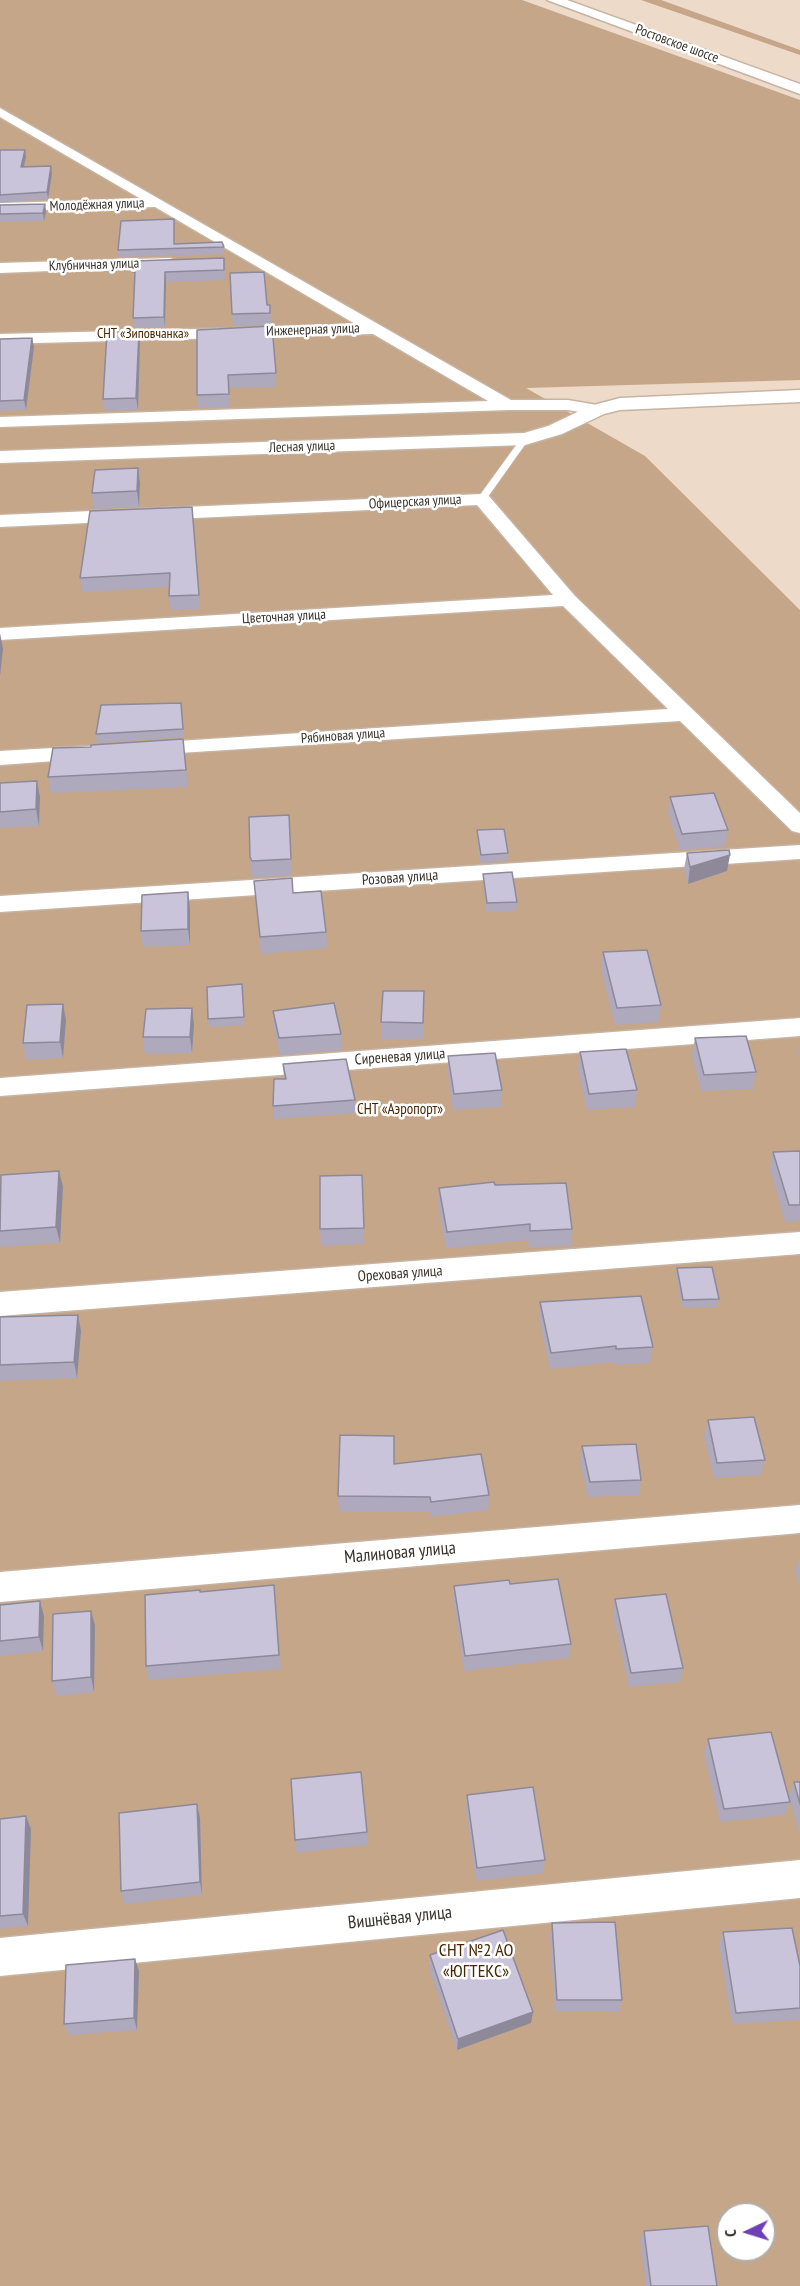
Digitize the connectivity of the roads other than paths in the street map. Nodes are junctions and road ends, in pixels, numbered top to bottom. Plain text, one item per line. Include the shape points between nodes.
1 (554, 0) edge
2 (576, 0) edge
3 (800, 80) edge
4 (800, 89) edge
5 (0, 112) edge
6 (63, 150) junction
7 (42, 151) dead end
8 (158, 203) junction
9 (0, 207) edge
10 (260, 260) junction
11 (225, 261) edge
12 (189, 262) edge
13 (0, 268) edge
14 (374, 329) junction
15 (0, 339) edge
16 (800, 396) edge
17 (509, 405) junction
18 (597, 410) junction
19 (0, 422) edge
20 (525, 439) junction
21 (0, 457) edge
22 (482, 499) junction
23 (0, 521) edge
24 (568, 600) junction
25 (0, 634) edge
26 (686, 714) junction
27 (130, 750) edge
28 (106, 752) edge
29 (0, 758) edge
30 (800, 826) edge
31 (800, 852) edge
32 (0, 904) edge
33 (800, 1027) edge
34 (0, 1087) edge
35 (800, 1243) edge
36 (0, 1304) edge
37 (800, 1519) edge
38 (0, 1587) edge
39 (800, 1879) edge
40 (0, 1957) edge

1 - 4 main road, Ростовское шоссе
2 - 3 main road, Ростовское шоссе
5 - 6 street
6 - 7 street
6 - 8 street
8 - 9 street, Молодёжная улица
8 - 10 street
10 - 11 street
10 - 14 street
12 - 13 street, Клубничная улица
14 - 15 street, Инженерная улица
14 - 17 street
16 - 18 main road, Лесная улица via 646,401
17 - 18 street, Лесная улица via 568,405
17 - 19 street, Лесная улица
18 - 20 main road, Лесная улица
20 - 21 main road, Лесная улица
20 - 22 lane
22 - 23 street, Офицерская улица
22 - 24 street, Офицерская улица
24 - 25 street, Цветочная улица
24 - 26 street, Офицерская улица
26 - 27 street, Рябиновая улица
26 - 30 street, Офицерская улица
28 - 29 street
31 - 32 street, Розовая улица
33 - 34 street, Сиреневая улица
35 - 36 street, Ореховая улица
37 - 38 street, Малиновая улица
39 - 40 street, Вишнёвая улица

